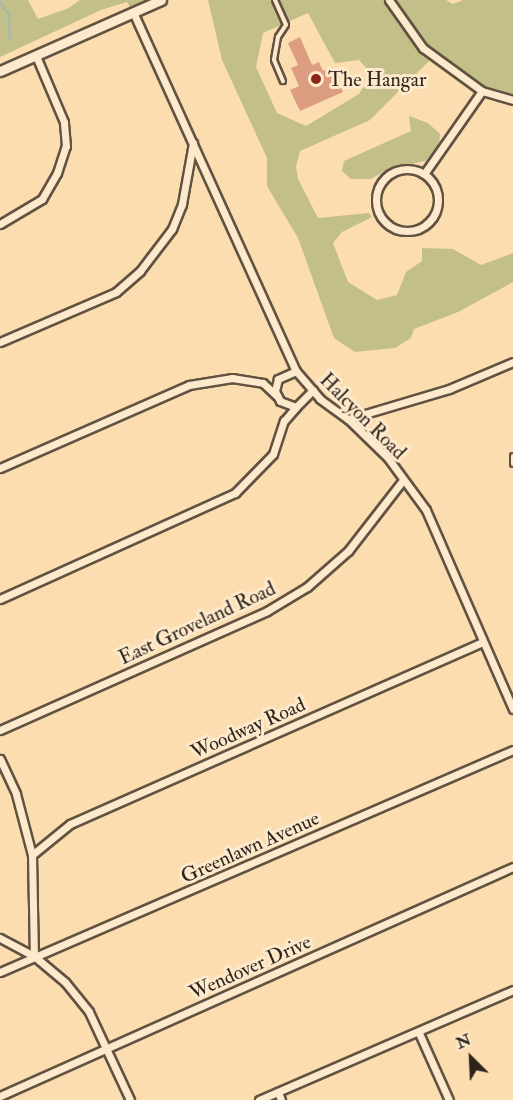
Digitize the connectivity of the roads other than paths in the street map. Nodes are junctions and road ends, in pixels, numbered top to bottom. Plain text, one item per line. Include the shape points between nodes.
1 (161, 0) edge
2 (275, 0) edge
3 (389, 0) edge
4 (134, 12) junction
5 (36, 56) junction
6 (0, 71) edge
7 (283, 81) dead end
8 (482, 91) junction
9 (513, 100) edge
10 (193, 143) junction
11 (424, 174) junction
12 (0, 224) edge
13 (0, 342) edge
14 (513, 362) edge
15 (296, 370) junction
16 (282, 375) junction
17 (263, 383) junction
18 (313, 390) junction
19 (278, 399) junction
20 (296, 407) junction
21 (348, 419) junction
22 (284, 421) junction
23 (513, 456) edge
24 (513, 464) edge
25 (0, 468) edge
26 (403, 480) junction
27 (0, 598) edge
28 (483, 642) junction
29 (513, 709) edge
30 (0, 730) edge
31 (513, 750) edge
32 (0, 759) edge
33 (32, 855) junction
34 (513, 867) edge
35 (0, 938) edge
36 (34, 956) junction
37 (0, 972) edge
38 (513, 990) edge
39 (419, 1033) junction
40 (108, 1048) junction
41 (278, 1092) junction
42 (0, 1096) edge
43 (130, 1100) edge
44 (259, 1100) edge
45 (281, 1100) edge
46 (449, 1100) edge

1 - 4 main road
2 - 7 lane via 286,25 278,37 274,60
3 - 8 street via 423,48
4 - 5 main road
4 - 10 street, Halcyon Road
5 - 6 main road
5 - 12 street via 64,122 66,146 42,199
8 - 9 street
8 - 11 street
10 - 13 street via 182,204 172,229 140,270 116,292
10 - 15 street, Halcyon Road
11 - 11 street via 404,169 380,183 376,202 388,224 399,230 414,230 433,216 438,198
14 - 21 street via 449,389
15 - 16 street
15 - 18 street, Halcyon Road
16 - 17 street
16 - 19 street via 276,385
17 - 19 street
17 - 25 street via 232,378 189,385
18 - 20 street
18 - 21 street, Halcyon Road
19 - 20 street
19 - 22 street
20 - 22 street
21 - 26 street, Halcyon Road via 388,458
22 - 27 street via 273,454 235,493
23 - 24 lane
26 - 28 street, Halcyon Road via 426,510
26 - 30 street, East Groveland Road via 348,551 308,586 267,611
28 - 29 street, Halcyon Road
28 - 33 street, Woodway Road via 70,824
31 - 36 street, Greenlawn Avenue
32 - 33 street via 16,794
33 - 36 street
34 - 40 street, Wendover Drive
35 - 36 street
36 - 37 street, Greenlawn Avenue
36 - 40 street via 65,982 89,1012
38 - 39 street
39 - 41 street
39 - 46 street
40 - 42 street, Wendover Drive
40 - 43 street
41 - 44 street
41 - 45 street

